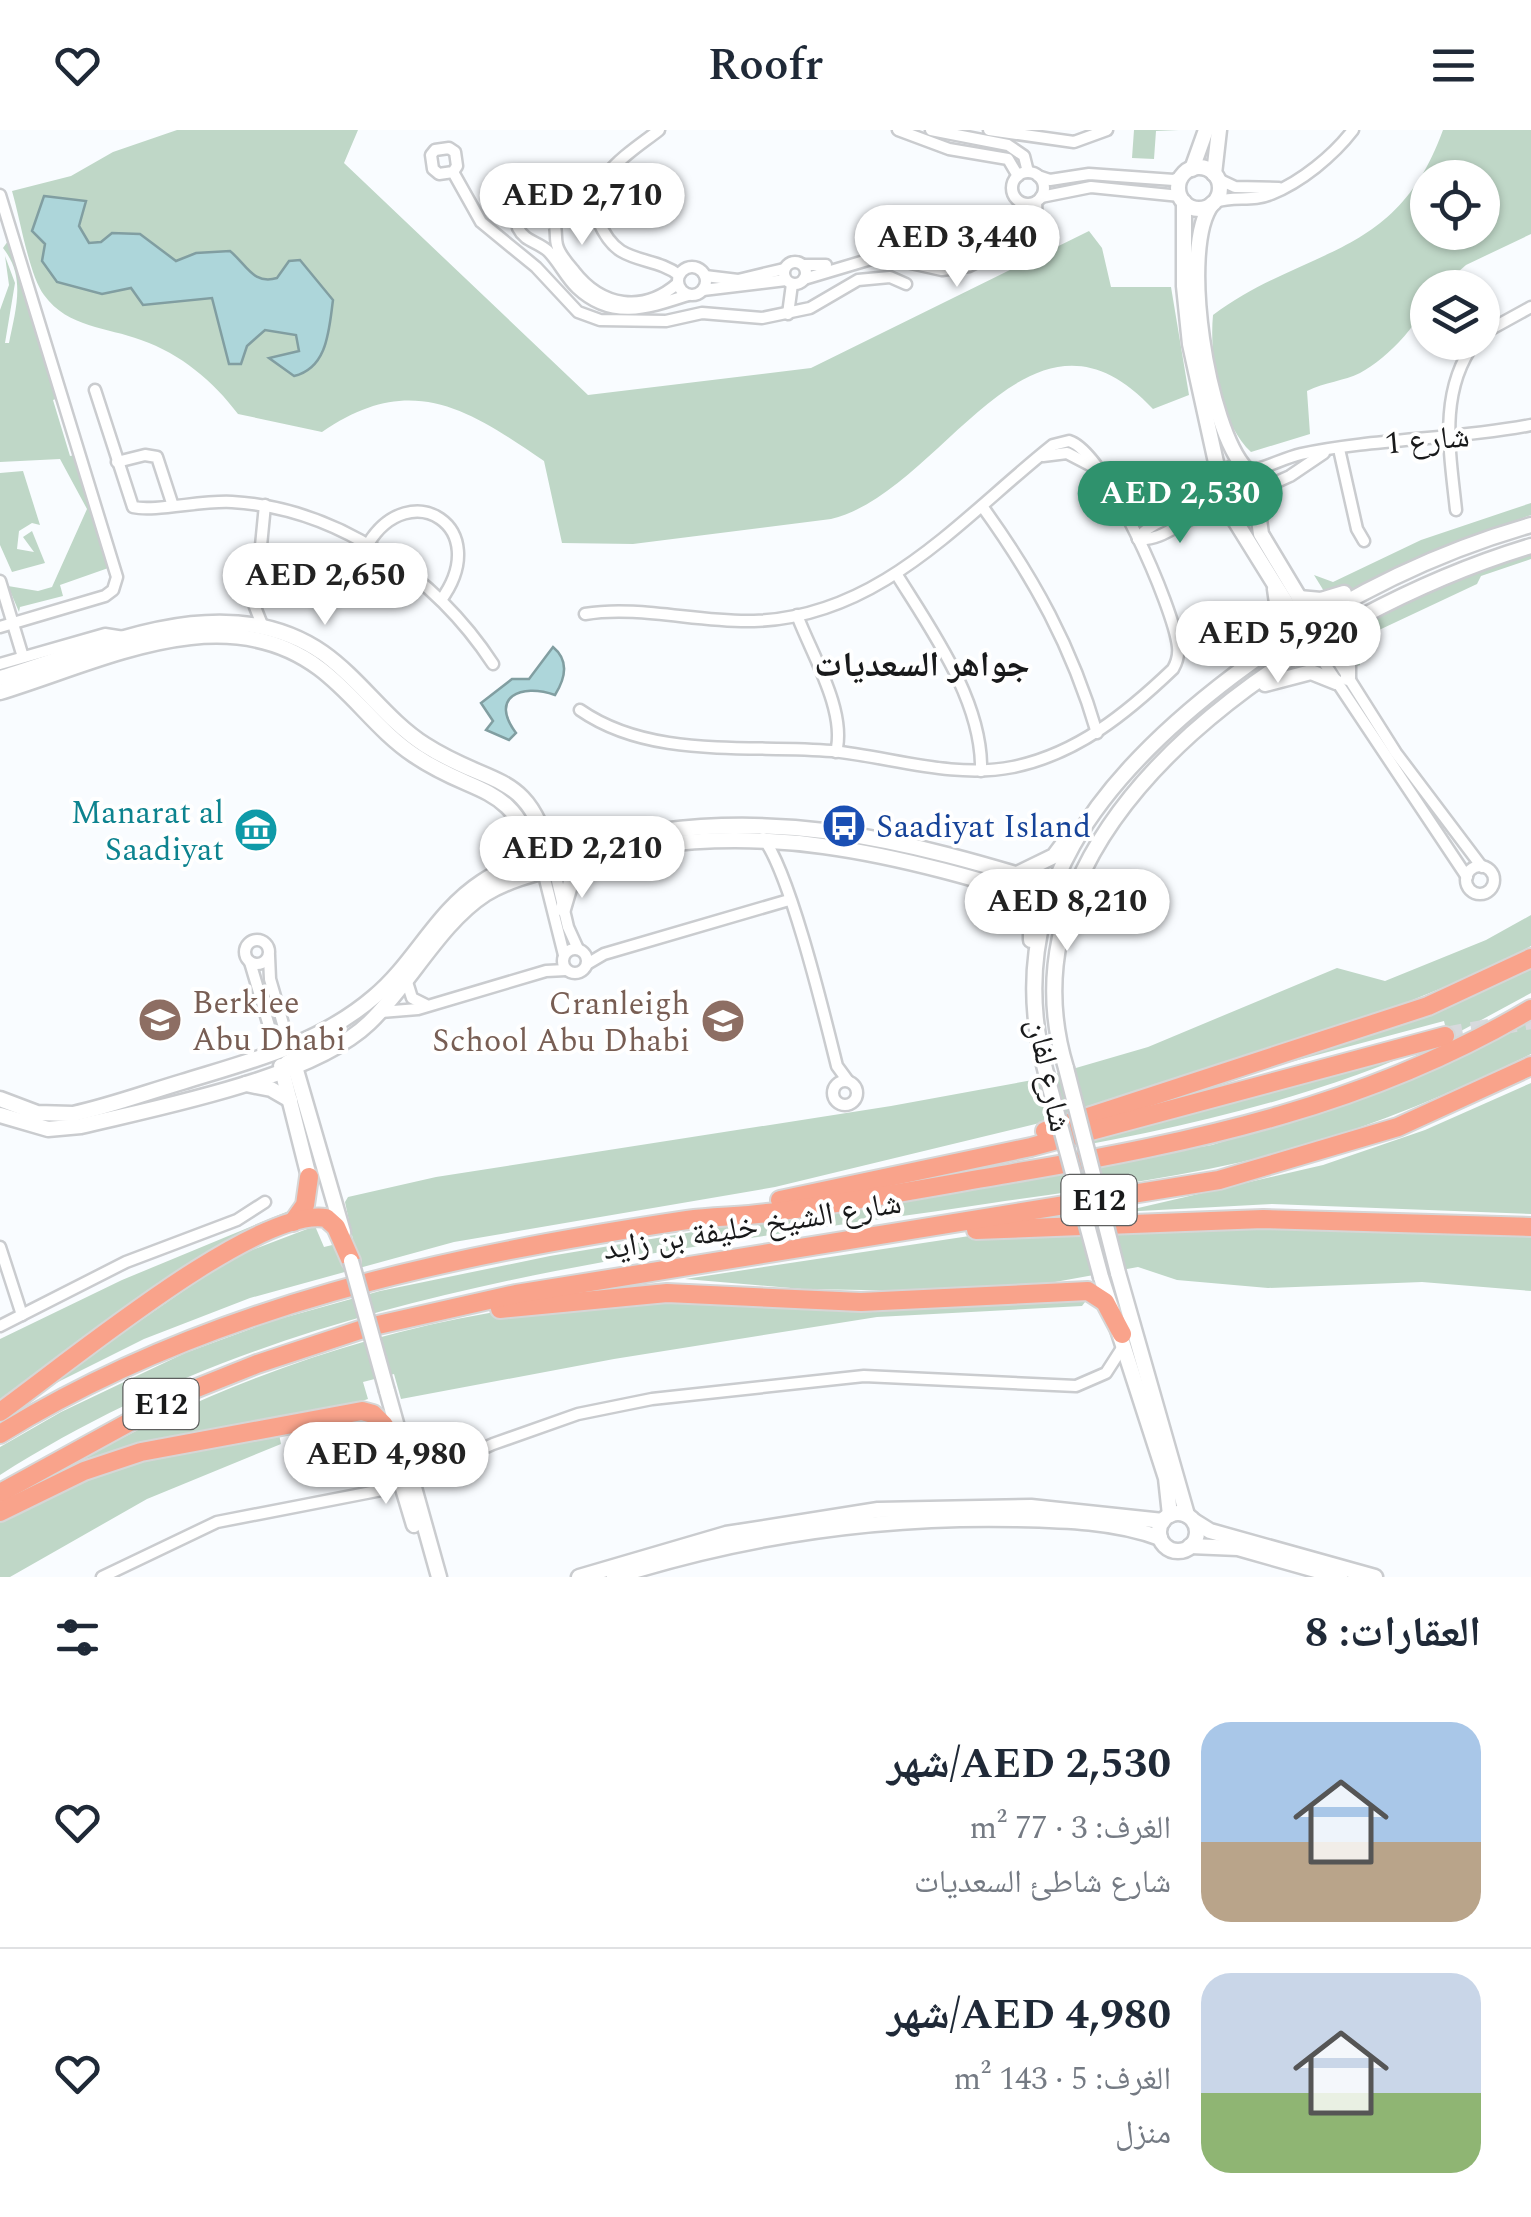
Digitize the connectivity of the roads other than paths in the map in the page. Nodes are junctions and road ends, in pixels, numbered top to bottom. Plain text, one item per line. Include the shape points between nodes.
1 (659, 130) edge
2 (898, 130) edge
3 (931, 130) edge
4 (989, 130) edge
5 (1108, 130) edge
6 (1206, 130) edge
7 (1219, 130) edge
8 (1353, 130) edge
9 (453, 172) dead end
10 (1187, 173) junction
11 (1028, 175) junction
12 (1216, 176) junction
13 (1279, 188) junction
14 (0, 195) edge
15 (1182, 199) junction
16 (1034, 201) junction
17 (1214, 203) junction
18 (804, 265) junction
19 (705, 276) junction
20 (678, 279) junction
21 (793, 279) junction
22 (906, 284) dead end
23 (703, 290) junction
24 (688, 295) junction
25 (1531, 306) edge
26 (810, 308) junction
27 (788, 314) junction
28 (1500, 324) edge
29 (1196, 344) junction
30 (1466, 360) edge
31 (1202, 379) junction
32 (95, 390) dead end
33 (1531, 426) edge
34 (1450, 439) junction
35 (1339, 449) junction
36 (1324, 453) junction
37 (1283, 460) junction
38 (117, 462) junction
39 (1248, 470) junction
40 (1290, 476) junction
41 (1216, 484) junction
42 (1259, 497) junction
43 (172, 503) junction
44 (266, 505) junction
45 (982, 506) junction
46 (1456, 510) dead end
47 (1228, 512) junction
48 (1531, 525) edge
49 (1138, 539) junction
50 (1364, 541) dead end
51 (368, 544) junction
52 (1531, 546) edge
53 (1427, 561) junction
54 (1410, 568) junction
55 (898, 574) junction
56 (0, 581) edge
57 (1275, 583) junction
58 (1300, 598) junction
59 (441, 600) junction
60 (256, 606) junction
61 (585, 614) dead end
62 (797, 615) junction
63 (1359, 617) junction
64 (236, 622) junction
65 (13, 623) junction
66 (0, 627) edge
67 (263, 627) junction
68 (1313, 633) junction
69 (130, 639) junction
70 (1273, 647) junction
71 (23, 657) junction
72 (0, 664) edge
73 (493, 664) dead end
74 (0, 678) edge
75 (1342, 680) junction
76 (1255, 687) junction
77 (0, 692) edge
78 (580, 710) dead end
79 (1220, 713) junction
80 (1097, 733) junction
81 (836, 752) junction
82 (980, 771) junction
83 (1440, 792) dead end
84 (1101, 798) junction
85 (1428, 798) junction
86 (1088, 819) junction
87 (543, 828) junction
88 (650, 830) junction
89 (762, 838) junction
90 (788, 840) junction
91 (592, 851) junction
92 (776, 861) junction
93 (546, 863) junction
94 (1482, 867) junction
95 (1017, 874) junction
96 (1467, 877) junction
97 (976, 882) junction
98 (1060, 896) junction
99 (789, 900) junction
100 (563, 908) junction
101 (580, 950) junction
102 (604, 954) junction
103 (268, 956) junction
104 (1531, 958) edge
105 (564, 961) junction
106 (250, 962) junction
107 (1036, 962) junction
108 (587, 964) junction
109 (407, 982) junction
110 (428, 1005) junction
111 (1531, 1009) edge
112 (380, 1012) junction
113 (1445, 1036) tunnel mouth
114 (287, 1060) junction
115 (315, 1061) junction
116 (837, 1066) junction
117 (1531, 1066) edge
118 (1531, 1079) edge
119 (848, 1081) junction
120 (241, 1084) junction
121 (834, 1087) junction
122 (0, 1099) edge
123 (297, 1099) junction
124 (0, 1115) edge
125 (1424, 1117) junction
126 (309, 1177) joint
127 (882, 1179) junction
128 (265, 1202) dead end
129 (692, 1219) junction
130 (294, 1222) junction
131 (1531, 1228) edge
132 (0, 1247) edge
133 (742, 1256) junction
134 (351, 1261) junction
135 (1106, 1284) junction
136 (22, 1315) junction
137 (0, 1326) edge
138 (333, 1339) junction
139 (1123, 1339) junction
140 (387, 1391) junction
141 (362, 1411) junction
142 (0, 1412) edge
143 (384, 1425) joint
144 (0, 1434) edge
145 (408, 1472) junction
146 (382, 1490) dead end
147 (0, 1493) edge
148 (0, 1512) edge
149 (1166, 1518) junction
150 (1190, 1518) junction
151 (1160, 1538) junction
152 (1190, 1546) junction
153 (102, 1577) edge
154 (429, 1577) edge
155 (439, 1577) edge
156 (579, 1577) edge
157 (614, 1577) edge
158 (1340, 1577) edge
159 (1376, 1577) edge

1 - 20 street via 608,172 596,213 623,252 657,261
2 - 11 street via 948,149 1008,159
3 - 11 street via 1008,144 1024,156
4 - 5 street via 1074,142
6 - 10 street
7 - 12 street
8 - 13 street via 1300,180
9 - 27 street via 481,222 578,312 629,322 702,313
10 - 11 street via 1174,180
10 - 12 street
10 - 15 street
11 - 16 street via 1043,184
11 - 16 street via 1013,195
12 - 13 street via 1235,187
12 - 17 street
13 - 17 street
14 - 65 street via 118,577 106,596
15 - 16 street via 1091,186
15 - 17 street via 1201,209
15 - 29 street
16 - 18 street via 1021,236 960,262 884,252
16 - 21 street via 1037,224 1030,236 970,266 942,270 871,259
17 - 29 street via 1201,240
18 - 21 street
18 - 21 street via 794,261
19 - 20 street via 695,267
19 - 21 street
19 - 23 street
20 - 24 street
20 - 24 street via 645,303 611,301 549,244 575,286 612,308 644,310
21 - 23 street
21 - 26 street
21 - 27 street
22 - 26 street via 858,280
23 - 24 street
25 - 28 street
26 - 27 street
29 - 31 street
30 - 34 street via 1452,386
31 - 39 street via 1226,441
31 - 41 street
32 - 38 street
33 - 34 street, شارع 1
34 - 35 street, شارع 1
34 - 46 street
35 - 36 street, شارع 1
35 - 50 street
36 - 37 street, شارع 1
36 - 40 street, شارع 1
37 - 39 street, شارع 1
37 - 40 street
38 - 43 street via 133,508
38 - 43 street via 157,457
39 - 41 street via 1231,468
39 - 42 street
40 - 42 street, شارع 1
41 - 47 street
41 - 49 street via 1196,508 1144,530
42 - 47 street via 1245,513
42 - 58 street via 1258,528
43 - 44 street
44 - 51 street
44 - 60 street
45 - 49 street via 1035,459 1067,452 1097,469
45 - 55 street
45 - 80 street via 1066,640
47 - 49 street via 1211,509 1151,540
47 - 57 street
48 - 53 street, شارع لفان
49 - 80 street via 1179,655 1173,669
51 - 59 street
51 - 59 street via 396,515 419,512 440,520 455,536 460,557
52 - 63 street, شارع لفان
53 - 54 street, شارع لفان
53 - 68 street
54 - 58 street via 1336,597
54 - 68 street, شارع لفان
55 - 62 street via 860,596
55 - 82 street via 952,668 974,728
56 - 65 street
57 - 68 street
57 - 70 street via 1280,624
58 - 68 street
59 - 73 street
60 - 64 street
60 - 67 street
61 - 62 street via 716,621
62 - 81 street via 832,708
63 - 68 street, شارع لفان
63 - 75 street via 1348,637
64 - 67 street
64 - 69 street via 195,622
65 - 66 street
65 - 71 street
67 - 87 street via 320,652 419,741 510,784
68 - 70 street, شارع لفان
68 - 75 street
68 - 76 street, شارع لفان
68 - 79 street via 1247,681
69 - 71 street via 106,634
69 - 74 street
70 - 84 street, شارع لفان via 1167,729
71 - 72 street
75 - 76 street via 1311,672
75 - 85 street
75 - 96 street
76 - 79 street, شارع لفان
77 - 93 street via 180,638 256,638 306,658 404,748 517,813
78 - 81 street via 662,742
79 - 98 street, شارع لفان via 1131,795
80 - 82 street via 1052,755
81 - 82 street
83 - 85 street
84 - 86 street, شارع لفان
84 - 98 street
85 - 94 street
86 - 95 street via 1056,855
86 - 98 street, شارع لفان
87 - 91 street
87 - 93 street
88 - 91 street
88 - 93 street
88 - 95 street via 733,823 810,829 924,848
89 - 90 street
89 - 91 street via 669,840
89 - 92 street
90 - 92 street
90 - 97 street via 877,854
91 - 93 street
91 - 100 street via 576,869
92 - 99 street
93 - 100 street
93 - 105 street
93 - 109 street via 477,900
93 - 114 street via 502,870 459,899 344,1030
94 - 96 street
94 - 96 street via 1494,876 1487,893 1472,891
95 - 98 street
97 - 98 street
97 - 107 street via 1031,917
98 - 107 street, شارع لفان
98 - 135 street, شارع لفان, bridge via 1054,1009
99 - 102 street
99 - 116 street
100 - 101 street
101 - 102 street
101 - 105 street
101 - 108 street
102 - 108 street
103 - 106 street
103 - 106 street via 267,944 252,941 245,950
103 - 114 street
104 - 127 highway via 1428,1006
105 - 108 street via 580,972
105 - 110 street
106 - 114 street
107 - 135 street, شارع لفان, bridge via 1036,1023 1046,1073
109 - 110 street via 412,998
109 - 112 street
110 - 112 street
111 - 129 highway, شارع الشيخ خليفة بن زايد / E12 via 1388,1081 1247,1128 1095,1160 788,1210
112 - 115 street
113 - 127 highway via 1031,1147
114 - 115 street
114 - 120 street
114 - 122 street via 72,1114 37,1113
114 - 123 street
115 - 123 street
116 - 119 street
116 - 121 street
117 - 125 highway, شارع الشيخ خليفة بن زايد / E12
118 - 125 highway
119 - 121 street
119 - 121 street via 858,1094 850,1104 838,1102
120 - 123 street
120 - 124 street via 80,1126 48,1128
123 - 126 street
123 - 134 street
125 - 133 highway, شارع الشيخ خليفة بن زايد / E12 via 1219,1180
126 - 130 highway
127 - 129 highway
128 - 136 street
129 - 144 highway, شارع الشيخ خليفة بن زايد / E12 via 421,1268 299,1300 149,1356
130 - 134 highway via 326,1218
130 - 142 highway via 210,1260
131 - 133 highway via 1320,1219 1030,1225 809,1257
132 - 136 street
133 - 138 highway, شارع الشيخ خليفة بن زايد / E12 via 479,1300
134 - 140 street, bridge
135 - 138 highway via 842,1302 649,1294 530,1304
135 - 139 highway
135 - 150 street
136 - 137 street
138 - 147 highway, شارع الشيخ خليفة بن زايد / E12 via 162,1403
139 - 145 street via 1106,1373 1076,1386 864,1376 652,1399 578,1414 438,1469
139 - 149 street via 1168,1486
140 - 141 highway
140 - 145 street
141 - 143 highway
141 - 148 highway via 140,1452
143 - 154 street
145 - 155 street
146 - 153 street via 216,1522
149 - 150 street
149 - 151 street
149 - 156 street via 1005,1506 862,1512 726,1534
150 - 152 street via 1196,1534
150 - 159 street via 1210,1531
151 - 152 street via 1173,1550
151 - 157 street via 1128,1528 1042,1520 879,1522 737,1543
152 - 158 street via 1238,1548

